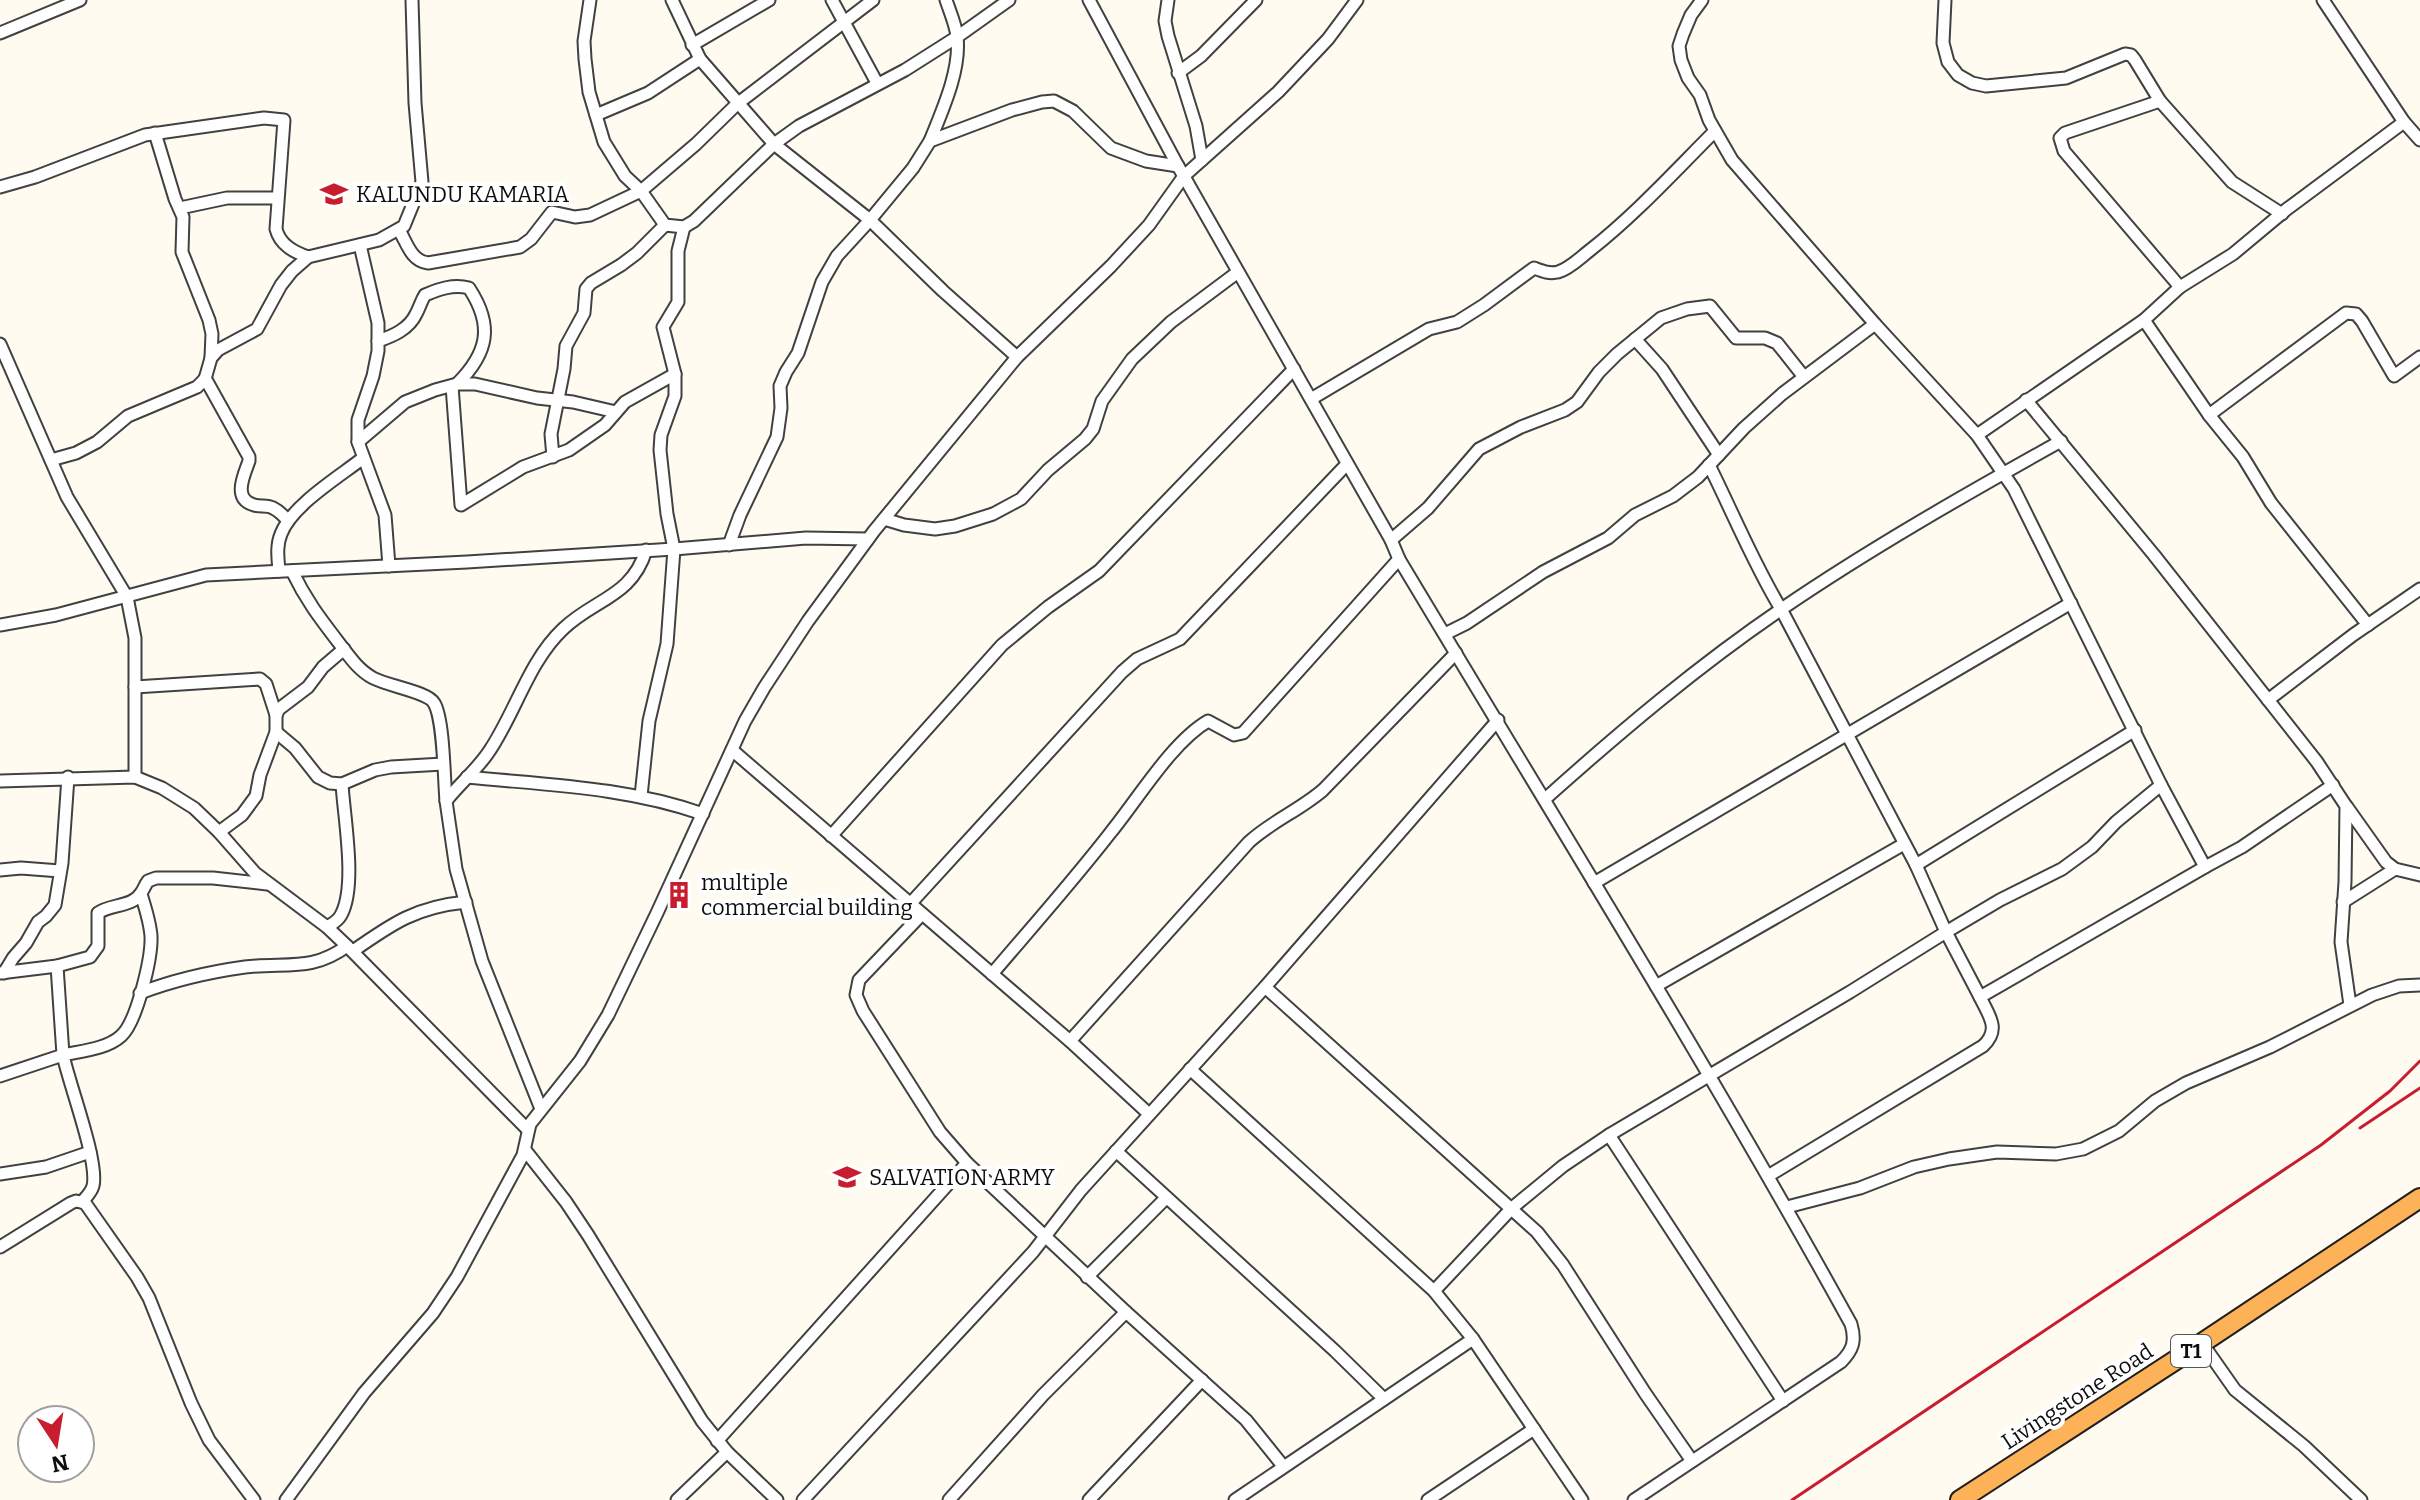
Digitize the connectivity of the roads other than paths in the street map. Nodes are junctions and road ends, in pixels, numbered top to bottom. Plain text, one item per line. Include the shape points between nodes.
1 (80, 0) edge
2 (412, 0) edge
3 (590, 0) edge
4 (672, 0) edge
5 (769, 0) edge
6 (832, 0) edge
7 (873, 0) edge
8 (946, 0) edge
9 (1009, 0) edge
10 (1089, 0) edge
11 (1168, 0) edge
12 (1256, 0) edge
13 (1357, 0) edge
14 (1702, 0) edge
15 (1945, 0) edge
16 (2323, 0) edge
17 (844, 20) junction
18 (0, 33) edge
19 (957, 37) junction
20 (692, 45) junction
21 (700, 59) junction
22 (1178, 73) junction
23 (877, 83) junction
24 (2160, 101) junction
25 (737, 104) junction
26 (596, 115) junction
27 (2404, 122) junction
28 (1715, 131) junction
29 (155, 133) junction
30 (2420, 140) edge
31 (930, 141) junction
32 (774, 144) junction
33 (1202, 160) junction
34 (1181, 171) junction
35 (0, 187) edge
36 (641, 191) junction
37 (277, 198) junction
38 (180, 208) junction
39 (2282, 214) junction
40 (870, 220) junction
41 (665, 225) junction
42 (684, 227) junction
43 (399, 230) junction
44 (360, 245) junction
45 (308, 257) junction
46 (1238, 272) junction
47 (2180, 287) junction
48 (2144, 320) junction
49 (1875, 324) junction
50 (1635, 339) junction
51 (378, 341) junction
52 (0, 344) edge
53 (1017, 357) junction
54 (2420, 357) edge
55 (211, 358) junction
56 (1294, 369) junction
57 (675, 374) junction
58 (1804, 377) junction
59 (205, 378) junction
60 (454, 385) junction
61 (1311, 399) junction
62 (559, 400) junction
63 (2026, 400) junction
64 (616, 412) junction
65 (2209, 415) junction
66 (1977, 435) junction
67 (2061, 441) junction
68 (358, 442) junction
69 (1719, 455) junction
70 (553, 457) junction
71 (363, 458) junction
72 (51, 460) junction
73 (1346, 465) junction
74 (1709, 465) junction
75 (2004, 473) junction
76 (884, 519) junction
77 (288, 521) junction
78 (868, 539) junction
79 (1391, 540) junction
80 (729, 545) junction
81 (674, 549) junction
82 (646, 550) junction
83 (1399, 559) junction
84 (389, 566) junction
85 (279, 571) junction
86 (292, 571) junction
87 (2420, 589) edge
88 (127, 597) junction
89 (2071, 603) junction
90 (1781, 609) junction
91 (0, 625) edge
92 (2368, 625) junction
93 (1445, 634) junction
94 (344, 649) junction
95 (1456, 653) junction
96 (135, 687) junction
97 (2268, 700) junction
98 (276, 715) junction
99 (1498, 720) junction
100 (2135, 730) junction
101 (276, 732) junction
102 (1845, 734) junction
103 (732, 750) junction
104 (443, 764) junction
105 (68, 777) junction
106 (135, 777) junction
107 (467, 777) junction
108 (0, 781) edge
109 (342, 784) junction
110 (2161, 785) junction
111 (2333, 785) junction
112 (641, 796) junction
113 (1545, 799) junction
114 (446, 801) junction
115 (2346, 806) junction
116 (703, 814) junction
117 (219, 832) junction
118 (831, 836) junction
119 (1904, 844) junction
120 (1916, 865) junction
121 (2205, 867) junction
122 (2395, 869) junction
123 (0, 870) edge
124 (60, 871) junction
125 (2420, 875) edge
126 (1594, 883) junction
127 (267, 884) junction
128 (141, 894) junction
129 (466, 902) junction
130 (2343, 902) junction
131 (910, 904) junction
132 (922, 914) junction
133 (327, 927) junction
134 (1946, 932) junction
135 (350, 948) junction
136 (57, 966) junction
137 (2, 973) edge
138 (992, 974) junction
139 (2420, 985) edge
140 (1656, 986) junction
141 (1265, 987) junction
142 (140, 993) junction
143 (1980, 997) junction
144 (2350, 1005) junction
145 (1070, 1041) junction
146 (63, 1055) junction
147 (1190, 1069) junction
148 (1709, 1075) junction
149 (0, 1076) edge
150 (541, 1109) junction
151 (1149, 1114) junction
152 (528, 1130) junction
153 (1609, 1135) junction
154 (525, 1150) junction
155 (1116, 1151) junction
156 (90, 1152) junction
157 (967, 1163) junction
158 (0, 1174) edge
159 (1768, 1176) junction
160 (1166, 1198) junction
161 (2420, 1198) edge
162 (82, 1202) junction
163 (1787, 1207) junction
164 (1512, 1208) junction
165 (1045, 1238) junction
166 (0, 1247) edge
167 (1087, 1277) junction
168 (1434, 1291) junction
169 (1126, 1312) junction
170 (1473, 1339) junction
171 (2202, 1343) junction
172 (1202, 1380) junction
173 (1384, 1399) junction
174 (1783, 1401) junction
175 (1534, 1429) junction
176 (717, 1441) junction
177 (727, 1452) junction
178 (1692, 1461) junction
179 (1283, 1466) junction
180 (254, 1500) edge
181 (286, 1500) edge
182 (677, 1500) edge
183 (777, 1500) edge
184 (803, 1500) edge
185 (949, 1500) edge
186 (1089, 1500) edge
187 (1235, 1500) edge
188 (1428, 1500) edge
189 (1582, 1500) edge
190 (1634, 1500) edge
191 (1960, 1500) edge
192 (2361, 1500) edge

1 - 18 street
2 - 43 street via 422,182
3 - 26 street via 584,41
4 - 20 street
5 - 20 street
6 - 17 street
7 - 17 street
8 - 19 street
9 - 19 street
10 - 34 street
11 - 22 street via 1165,21
12 - 22 street
13 - 33 street via 1278,92
14 - 28 street via 1679,46 1688,78
15 - 24 street via 1943,43 1948,62 1972,83 2066,78 2125,54 2135,60
16 - 27 street
17 - 23 street
17 - 25 street
19 - 23 street
19 - 31 street via 948,95
20 - 21 street
21 - 25 street
21 - 26 street via 648,93
22 - 33 street
23 - 32 street
24 - 39 street via 2232,182
24 - 47 street via 2060,138 2064,151
25 - 32 street
25 - 36 street
26 - 36 street via 612,157
27 - 30 street
27 - 39 street
28 - 49 street via 1732,160
28 - 61 street via 1650,197 1567,268 1546,273 1534,268 1457,322 1429,329
29 - 35 street
29 - 37 street via 284,120
29 - 38 street
31 - 34 street via 1012,110 1054,101 1073,111 1111,148
31 - 40 street
32 - 40 street
32 - 42 street
33 - 34 street
34 - 46 street
34 - 53 street via 1139,236
36 - 41 street
36 - 43 street via 590,215 552,212 520,247 472,256 420,262
37 - 38 street via 227,198
37 - 45 street via 278,236 285,246
38 - 55 street via 182,252 209,320
39 - 47 street via 2233,254
40 - 53 street
40 - 80 street via 837,256 822,282 798,353 780,386 777,437
41 - 42 street
41 - 62 street via 637,253 588,287 584,313 567,343
42 - 57 street via 678,251 678,302 663,327
43 - 44 street
44 - 45 street
44 - 51 street
45 - 55 street via 281,285 257,329
46 - 56 street
46 - 76 street via 1132,359 1102,401 1093,429 1021,499 993,514 935,529
47 - 48 street
48 - 63 street
48 - 65 street
49 - 58 street
49 - 66 street
50 - 58 street via 1661,318 1710,306 1736,338 1777,343
50 - 69 street via 1662,369
50 - 79 street via 1599,372 1577,402 1479,449 1428,508
51 - 60 street via 408,325 425,295 446,287 469,288 486,325 485,337 473,369
51 - 68 street via 358,420
52 - 72 street
53 - 76 street
54 - 65 street via 2394,376 2362,321 2346,313
55 - 59 street
56 - 61 street
56 - 118 street via 1099,571 1002,645
57 - 64 street
57 - 81 street via 675,396 660,450
58 - 69 street
59 - 72 street via 197,387 128,416 97,442
59 - 77 street via 249,457 240,483 246,501 276,509
60 - 62 street
60 - 68 street via 405,402
60 - 70 street via 461,505 514,472
61 - 73 street
62 - 64 street
62 - 70 street via 551,434
63 - 66 street
63 - 67 street
64 - 70 street via 605,425
65 - 92 street
66 - 75 street
67 - 75 street
67 - 97 street
68 - 71 street
69 - 74 street
71 - 77 street
71 - 84 street via 382,501
72 - 88 street
73 - 79 street
73 - 131 street via 1180,639 1122,672
74 - 90 street
74 - 93 street via 1673,496 1635,515 1608,538
75 - 89 street
75 - 90 street
76 - 78 street
77 - 85 street via 280,535
78 - 80 street
78 - 103 street via 764,688
79 - 83 street
80 - 81 street
81 - 82 street
81 - 112 street via 667,644 649,721
82 - 84 street
82 - 107 street via 633,579 549,643 489,752
83 - 93 street
83 - 138 street via 1243,733 1234,735 1208,721 1184,742
84 - 86 street
85 - 86 street
85 - 88 street via 206,575
86 - 94 street via 305,599
87 - 92 street
88 - 91 street
88 - 96 street via 135,638
89 - 100 street
89 - 102 street
90 - 102 street
90 - 113 street via 1656,703
92 - 97 street
93 - 95 street
94 - 98 street
94 - 104 street via 371,677 434,702
95 - 99 street
95 - 145 street via 1323,790 1249,842
96 - 98 street via 260,679
96 - 106 street
97 - 111 street
98 - 101 street
99 - 113 street
99 - 141 street
100 - 110 street
100 - 120 street
101 - 109 street via 318,777
101 - 117 street via 256,796
102 - 119 street
102 - 126 street
103 - 116 street
103 - 118 street
104 - 109 street via 375,770
104 - 114 street
105 - 106 street
105 - 108 street
105 - 124 street
106 - 117 street via 194,808
107 - 112 street
107 - 114 street
109 - 133 street via 348,885 342,914
110 - 121 street
110 - 134 street via 2074,861
111 - 115 street
111 - 121 street
112 - 116 street
113 - 126 street
114 - 129 street
115 - 122 street
115 - 130 street
116 - 150 street via 608,1015
117 - 127 street
118 - 131 street
119 - 120 street
119 - 140 street
120 - 134 street
121 - 143 street
122 - 125 street
122 - 130 street
123 - 124 street
124 - 137 street via 55,905
126 - 140 street
127 - 128 street via 156,878
127 - 133 street
128 - 136 street via 98,913 98,946 90,957
128 - 142 street via 151,954
129 - 135 street via 410,915
129 - 150 street via 482,961
130 - 144 street via 2341,942
131 - 132 street
132 - 138 street
132 - 157 street via 859,980 856,995 940,1132
133 - 135 street
134 - 143 street
134 - 148 street
135 - 142 street via 314,963 216,971
135 - 152 street
136 - 137 street
136 - 146 street
138 - 145 street
139 - 144 street via 2399,986
140 - 148 street
141 - 147 street
141 - 164 street
142 - 146 street via 121,1036
143 - 159 street via 1992,1027 1983,1046
144 - 163 street via 2167,1093 2129,1124 2083,1149 2056,1154 1997,1152 1938,1161
145 - 151 street
146 - 149 street
146 - 156 street
147 - 151 street
147 - 168 street
148 - 153 street
148 - 159 street
150 - 152 street
151 - 155 street
152 - 154 street
153 - 164 street
153 - 174 street
154 - 176 street via 581,1224
154 - 181 street via 445,1295
155 - 160 street
155 - 165 street
156 - 158 street via 46,1167
156 - 162 street via 93,1186
157 - 165 street
157 - 176 street
159 - 163 street
160 - 167 street
160 - 173 street
161 - 171 highway, Livingstone Road / T1
162 - 166 street via 71,1203
162 - 180 street via 137,1277 203,1428
163 - 174 street via 1855,1340 1841,1362
164 - 168 street
164 - 178 street via 1552,1251
165 - 167 street
165 - 184 street
167 - 169 street
168 - 170 street
169 - 172 street
169 - 185 street
170 - 173 street
170 - 175 street
171 - 191 highway, Livingstone Road / T1
171 - 192 street via 2235,1390
172 - 179 street via 1246,1420
172 - 186 street
173 - 179 street
174 - 178 street
175 - 188 street
175 - 189 street
176 - 177 street
177 - 182 street
177 - 183 street
178 - 190 street
179 - 187 street

